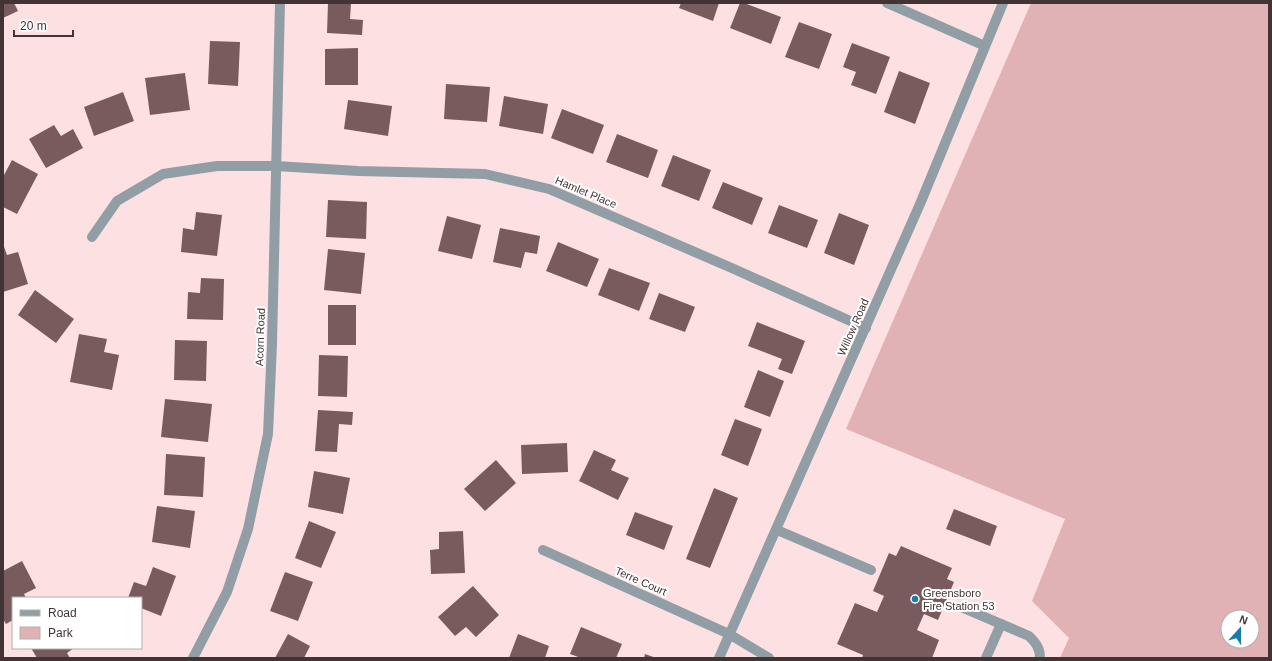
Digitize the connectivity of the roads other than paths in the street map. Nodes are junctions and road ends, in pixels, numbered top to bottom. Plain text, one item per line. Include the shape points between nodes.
1 (280, 3) edge
2 (887, 3) edge
3 (1004, 3) edge
4 (985, 46) junction
5 (276, 166) junction
6 (92, 237) dead end
7 (866, 328) junction
8 (777, 530) junction
9 (543, 550) dead end
10 (871, 570) dead end
11 (961, 607) dead end
12 (1001, 624) junction
13 (729, 634) junction
14 (193, 658) edge
15 (719, 658) edge
16 (769, 658) edge
17 (986, 658) edge
18 (1040, 658) edge

1 - 5 street, Acorn Road
2 - 4 street
3 - 4 street, Willow Road
4 - 7 street, Willow Road
5 - 6 street, Hamlet Place via 217,166 163,174 117,201
5 - 7 street, Hamlet Place via 485,174 549,189
5 - 14 street, Acorn Road via 268,434 248,529 227,592
7 - 8 street, Willow Road
8 - 10 street
8 - 13 street, Willow Road
9 - 13 street, Terre Court
11 - 12 street
12 - 17 street
12 - 18 street via 1029,636 1039,649
13 - 15 street, Willow Road
13 - 16 street, Terre Court

